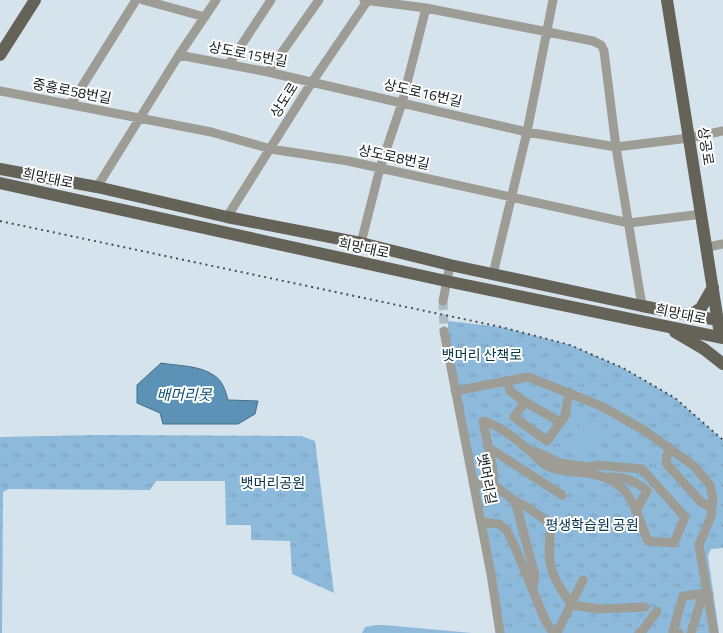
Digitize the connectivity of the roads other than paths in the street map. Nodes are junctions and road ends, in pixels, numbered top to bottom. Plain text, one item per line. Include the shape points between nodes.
1 (27, 0) edge
2 (35, 0) edge
3 (136, 0) edge
4 (143, 0) edge
5 (216, 0) edge
6 (271, 0) edge
7 (319, 0) edge
8 (367, 0) edge
9 (553, 0) edge
10 (667, 0) edge
11 (426, 8) junction
12 (204, 17) junction
13 (546, 32) junction
14 (1, 41) edge
15 (0, 55) edge
16 (179, 55) junction
17 (228, 64) junction
18 (268, 72) junction
19 (312, 82) junction
20 (0, 92) edge
21 (402, 103) junction
22 (71, 104) junction
23 (140, 118) junction
24 (723, 131) edge
25 (527, 132) junction
26 (689, 138) junction
27 (616, 147) junction
28 (271, 148) junction
29 (380, 168) junction
30 (0, 170) edge
31 (0, 183) edge
32 (97, 187) junction
33 (511, 196) junction
34 (702, 214) junction
35 (227, 216) junction
36 (629, 223) junction
37 (361, 243) junction
38 (723, 244) edge
39 (708, 247) junction
40 (450, 265) junction
41 (493, 274) junction
42 (446, 281) junction
43 (714, 289) junction
44 (443, 301) tunnel mouth
45 (723, 304) edge
46 (642, 306) junction
47 (689, 316) junction
48 (721, 321) edge
49 (662, 324) junction
50 (444, 331) tunnel mouth
51 (722, 339) edge
52 (723, 364) edge
53 (508, 380) junction
54 (455, 391) junction
55 (569, 392) junction
56 (525, 402) junction
57 (560, 422) junction
58 (523, 446) junction
59 (670, 447) junction
60 (488, 448) junction
61 (590, 467) junction
62 (578, 472) junction
63 (606, 478) junction
64 (655, 482) junction
65 (473, 483) junction
66 (494, 485) junction
67 (647, 491) junction
68 (562, 495) dead end
69 (515, 501) junction
70 (712, 508) junction
71 (636, 511) junction
72 (481, 522) junction
73 (583, 580) dead end
74 (533, 591) junction
75 (708, 593) junction
76 (572, 605) junction
77 (658, 611) dead end
78 (649, 623) junction
79 (500, 633) edge
80 (554, 633) edge
81 (557, 633) edge
82 (639, 633) edge
83 (679, 633) edge
84 (691, 633) edge
85 (714, 633) edge

1 - 14 main road
2 - 15 main road
3 - 22 street
4 - 12 street
5 - 12 street
6 - 17 street
7 - 18 street
8 - 11 street
8 - 19 street, 상도로
9 - 13 street
10 - 26 main road, 상공로
11 - 13 street
11 - 21 street
12 - 16 street
13 - 25 street
13 - 27 street via 593,41 604,51
16 - 17 street, 상도로15번길
16 - 23 street
17 - 18 street, 상도로15번길
18 - 19 street, 상도로15번길
19 - 21 street, 상도로16번길
19 - 28 street, 상도로
20 - 22 street, 중흥로58번길
21 - 25 street, 상도로16번길
21 - 29 street
22 - 23 street, 중흥로58번길
23 - 28 street, 중흥로58번길 via 211,132
23 - 32 street
24 - 26 street, 상도로16번길
25 - 27 street, 상도로16번길
25 - 33 street
26 - 27 street, 상도로16번길
26 - 34 main road, 상공로
27 - 36 street
28 - 29 street, 상도로8번길
28 - 35 street, 상도로
29 - 33 street, 상도로8번길
29 - 37 street
30 - 32 main road, 희망대로
31 - 42 main road, 희망대로
32 - 35 main road, 희망대로
33 - 36 street, 상도로8번길
33 - 41 street
34 - 36 street, 상도로8번길
34 - 39 main road, 상공로
35 - 37 main road, 희망대로
36 - 46 street, 희망대로
37 - 40 main road, 희망대로
38 - 39 street
39 - 43 main road, 상공로
40 - 41 main road, 희망대로
40 - 42 street
41 - 46 main road, 희망대로
42 - 44 street
42 - 49 main road, 희망대로
43 - 45 main road
43 - 47 main road via 701,308
43 - 48 main road, 상공로
46 - 47 main road, 희망대로
47 - 48 main road, 희망대로
48 - 51 main road, 상공로
49 - 51 main road, 희망대로
49 - 52 main road via 689,339
50 - 54 street, 뱃머리길
53 - 54 street
53 - 55 street via 528,377
53 - 56 street via 510,391
54 - 65 street, 뱃머리길
55 - 57 street via 566,416
55 - 59 street via 601,406
56 - 57 street
56 - 57 street via 514,417 547,441
58 - 60 street via 494,424 483,421
58 - 61 street via 560,464
58 - 62 street via 546,466
59 - 70 street via 694,466 710,485
59 - 70 street via 666,463 701,502
60 - 66 street
60 - 68 street
61 - 62 street
61 - 64 street via 596,465 642,469
62 - 63 street
63 - 67 street via 623,477 639,484
63 - 71 street via 618,483 632,499
64 - 67 street
64 - 71 street via 685,517 674,543 648,541
65 - 66 street
65 - 72 street, 뱃머리길
66 - 69 street
67 - 71 street
69 - 74 street via 535,575
69 - 76 street via 551,524 548,555 553,577
70 - 75 street via 699,545
72 - 74 street via 499,524 507,531
72 - 79 street, 뱃머리길
73 - 76 street
74 - 80 street via 545,620
75 - 83 street via 683,596 673,631
75 - 84 street via 701,600
75 - 85 street
76 - 78 street via 600,609 641,607
76 - 81 street
77 - 78 street
78 - 82 street

